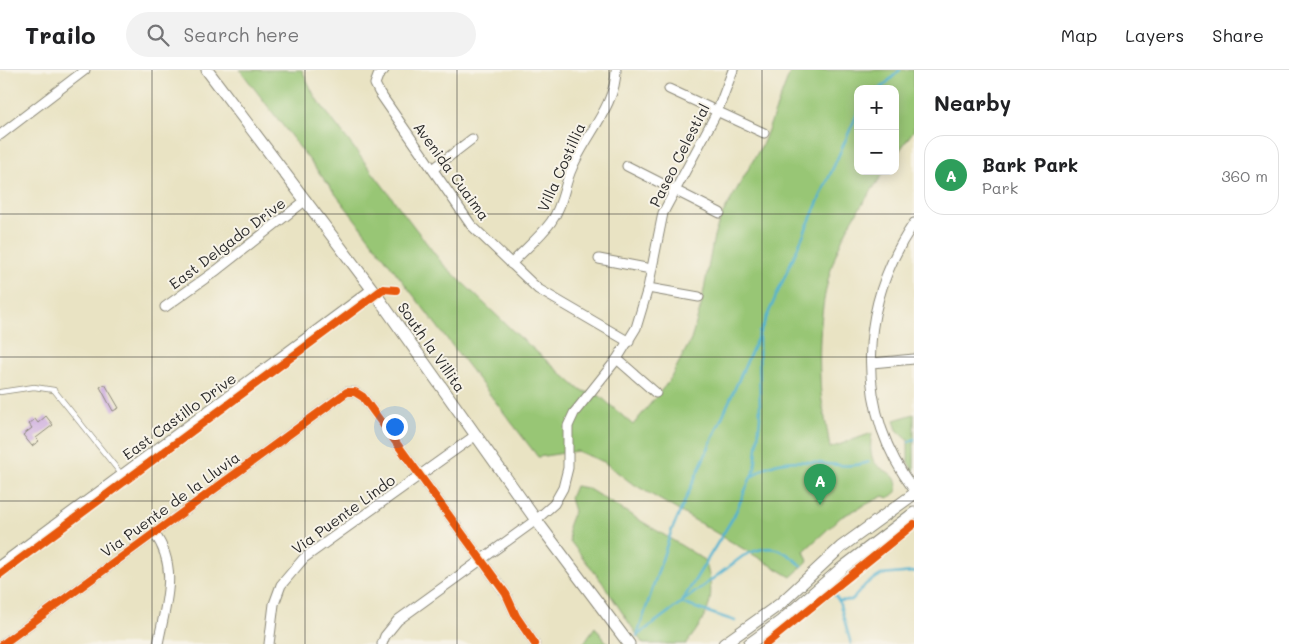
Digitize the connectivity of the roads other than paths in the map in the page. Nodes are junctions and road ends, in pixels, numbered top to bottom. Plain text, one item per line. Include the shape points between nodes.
1 (85, 70) edge
2 (207, 70) edge
3 (384, 70) edge
4 (616, 70) edge
5 (734, 70) edge
6 (669, 89) dead end
7 (717, 112) junction
8 (764, 133) dead end
9 (0, 134) edge
10 (472, 139) dead end
11 (627, 166) dead end
12 (433, 169) junction
13 (675, 189) junction
14 (306, 200) junction
15 (720, 213) dead end
16 (914, 222) edge
17 (599, 260) dead end
18 (511, 264) junction
19 (651, 269) junction
20 (648, 288) junction
21 (372, 289) junction
22 (699, 297) dead end
23 (164, 307) dead end
24 (629, 342) junction
25 (618, 359) junction
26 (914, 359) edge
27 (872, 363) junction
28 (0, 392) edge
29 (656, 393) dead end
30 (476, 435) junction
31 (122, 475) junction
32 (420, 475) junction
33 (914, 490) edge
34 (914, 494) edge
35 (914, 513) edge
36 (536, 520) junction
37 (154, 533) junction
38 (481, 560) junction
39 (0, 565) edge
40 (3, 644) edge
41 (158, 644) edge
42 (268, 644) edge
43 (382, 644) edge
44 (535, 644) edge
45 (629, 644) edge
46 (724, 644) edge
47 (749, 644) edge

1 - 9 street
2 - 14 street, South la Villita
3 - 12 street, Avenida Cuaima via 375,84
4 - 18 street, Villa Costillia via 614,89 580,149 560,206 551,222
5 - 7 street, Paseo Celestial
6 - 7 street
7 - 8 street
7 - 13 street, Paseo Celestial
10 - 12 street
11 - 13 street
12 - 18 street, Avenida Cuaima via 471,225
13 - 15 street
13 - 19 street, Paseo Celestial via 663,213
14 - 21 street, South la Villita
14 - 23 street, East Delgado Drive
16 - 27 street via 882,283 874,320
17 - 19 street
18 - 24 street, Avenida Cuaima via 538,289
19 - 20 street, Paseo Celestial
20 - 22 street
20 - 24 street, Paseo Celestial
21 - 30 street, South la Villita
21 - 31 street, East Castillo Drive
24 - 25 street, Paseo Celestial
25 - 29 street
25 - 36 street, Paseo Celestial via 574,413 568,426 568,468 563,488 554,504
26 - 27 street
27 - 33 street via 877,416 889,449
28 - 31 lane via 34,387 54,390
30 - 32 street, Via Puente Lindo
30 - 36 street, South la Villita
31 - 39 street, East Castillo Drive
32 - 37 street, Via Puente de la Lluvia via 363,397 347,392
32 - 38 street
32 - 42 street, Via Puente Lindo via 304,558 290,572 280,585 274,604
34 - 46 street via 842,548 780,604
35 - 47 street via 842,568 781,622
36 - 38 street, Paseo Celestial
36 - 45 street, South la Villita
37 - 40 street, Via Puente de la Lluvia
37 - 41 street via 164,546 169,565 169,585
38 - 43 street, Paseo Celestial via 398,620 384,636
38 - 44 street via 506,594

